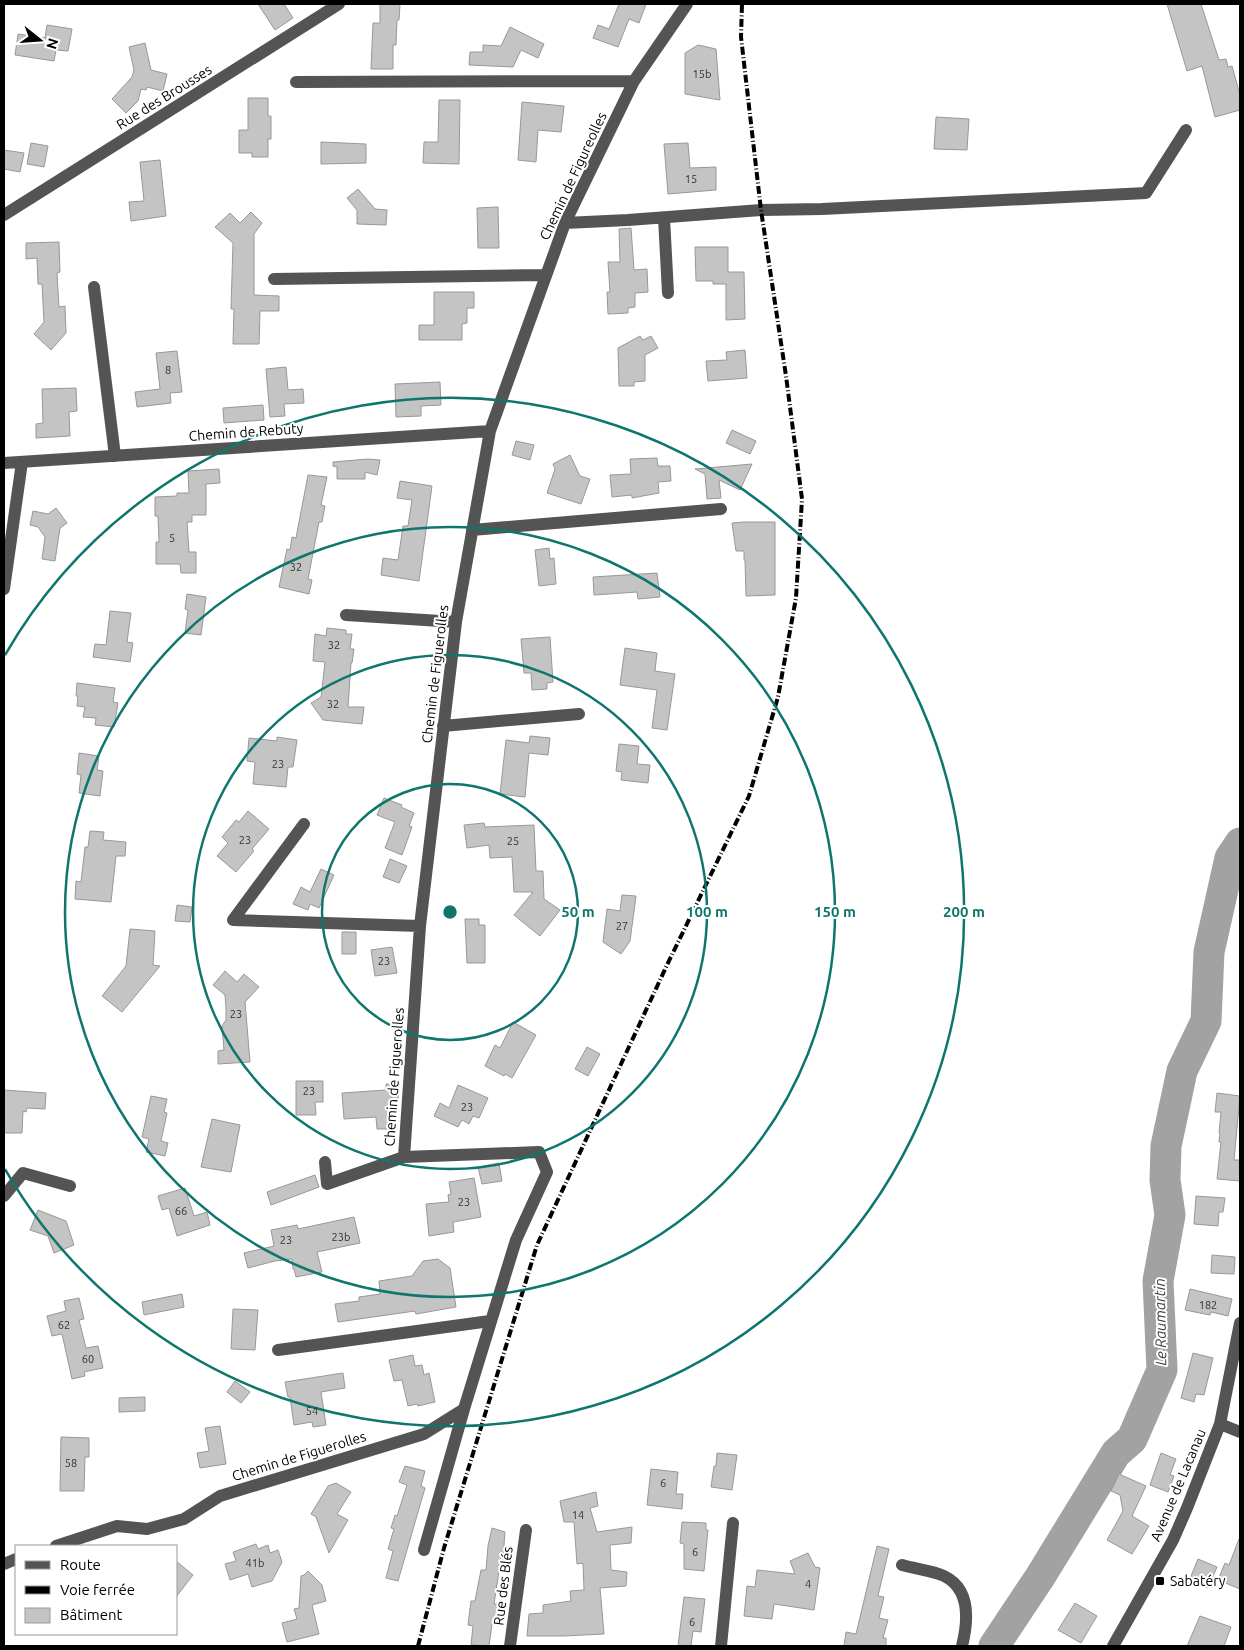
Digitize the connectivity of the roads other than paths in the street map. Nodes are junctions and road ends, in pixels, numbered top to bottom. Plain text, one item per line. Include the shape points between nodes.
1 (339, 4) edge
2 (687, 4) edge
3 (634, 81) junction
4 (296, 82) dead end
5 (1186, 130) dead end
6 (4, 215) edge
7 (664, 218) junction
8 (565, 223) junction
9 (546, 275) junction
10 (274, 279) dead end
11 (94, 287) dead end
12 (668, 293) dead end
13 (490, 431) junction
14 (115, 456) junction
15 (22, 462) junction
16 (4, 463) edge
17 (721, 509) dead end
18 (472, 530) junction
19 (4, 590) edge
20 (346, 615) dead end
21 (456, 622) junction
22 (579, 714) dead end
23 (444, 726) junction
24 (304, 824) dead end
25 (420, 926) junction
26 (404, 1156) junction
27 (324, 1162) dead end
28 (70, 1186) dead end
29 (4, 1196) edge
30 (490, 1321) junction
31 (1240, 1323) edge
32 (278, 1350) dead end
33 (1235, 1378) edge
34 (464, 1409) junction
35 (1220, 1424) junction
36 (1240, 1432) edge
37 (734, 1523) dead end
38 (526, 1530) dead end
39 (59, 1545) edge
40 (424, 1550) dead end
41 (902, 1566) dead end
42 (510, 1646) edge
43 (721, 1646) edge
44 (962, 1646) edge
45 (1113, 1646) edge

1 - 6 street, Rue des Brousses
2 - 3 street, Chemin de Figureolles
3 - 4 street
3 - 8 street, Chemin de Figureolles
5 - 7 street via 1146,193 761,210
7 - 8 street
7 - 12 street
8 - 9 street, Chemin de Figureolles
9 - 10 street
9 - 13 street, Chemin de Figureolles
11 - 14 street
13 - 14 street, Chemin de Rebuty
13 - 18 street, Chemin de Figuerolles
14 - 15 street, Chemin de Rebuty
15 - 16 street, Chemin de Rebuty
15 - 19 street
17 - 18 street
18 - 21 street, Chemin de Figuerolles
20 - 21 street
21 - 23 street, Chemin de Figuerolles
22 - 23 street
23 - 25 street, Chemin de Figuerolles
24 - 25 street via 232,920
25 - 26 street, Chemin de Figuerolles
26 - 27 street via 327,1184
26 - 30 street, Chemin de Figuerolles via 539,1152 547,1172 518,1235
28 - 29 street via 23,1173
30 - 32 street
30 - 34 street, Chemin de Figuerolles
31 - 33 street, Avenue de Lacanau
33 - 35 street, Avenue de Lacanau
34 - 39 street, Chemin de Figuerolles via 424,1434 220,1496 184,1519 148,1529 118,1526
34 - 40 street
35 - 36 street
35 - 45 street, Avenue de Lacanau via 1181,1524
37 - 43 street
38 - 42 street, Rue des Blés
41 - 44 street via 942,1575 957,1586 963,1595 966,1616

